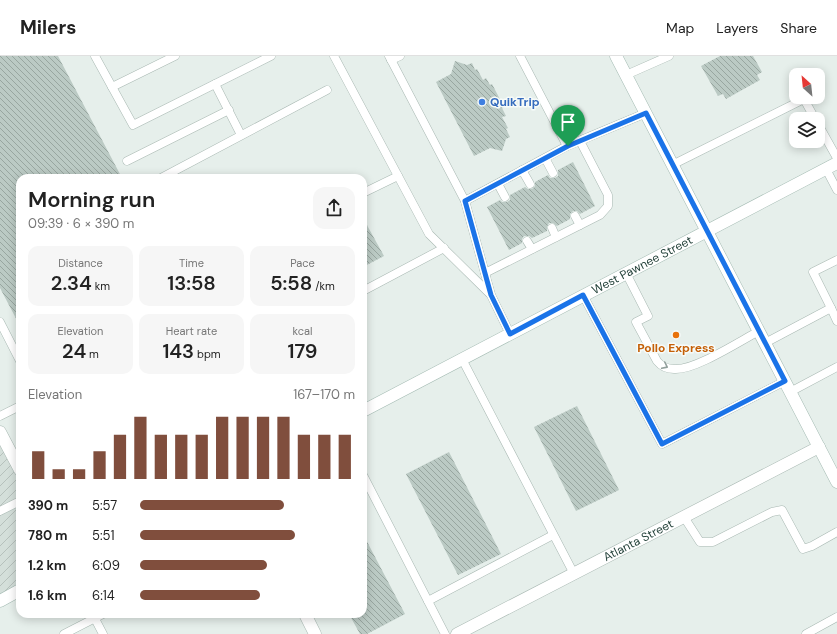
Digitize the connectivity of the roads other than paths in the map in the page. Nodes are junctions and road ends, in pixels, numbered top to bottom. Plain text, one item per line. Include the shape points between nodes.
1 (95, 56) edge
2 (175, 56) edge
3 (272, 56) edge
4 (334, 56) edge
5 (400, 56) edge
6 (520, 56) edge
7 (616, 56) edge
8 (669, 56) edge
9 (390, 58) edge
10 (626, 75) junction
11 (215, 84) junction
12 (112, 87) junction
13 (327, 90) dead end
14 (229, 110) junction
15 (811, 112) edge
16 (646, 113) junction
17 (241, 135) junction
18 (825, 137) edge
19 (580, 141) junction
20 (568, 146) junction
21 (545, 158) junction
22 (837, 158) edge
23 (127, 161) dead end
24 (672, 164) junction
25 (832, 166) edge
26 (522, 170) junction
27 (552, 173) dead end
28 (168, 174) edge
29 (398, 176) junction
30 (498, 184) junction
31 (530, 184) dead end
32 (837, 190) edge
33 (367, 191) edge
34 (505, 197) dead end
35 (465, 201) junction
36 (575, 216) dead end
37 (580, 225) junction
38 (552, 228) dead end
39 (707, 231) junction
40 (556, 237) junction
41 (527, 241) dead end
42 (444, 248) junction
43 (532, 249) junction
44 (837, 260) edge
45 (485, 273) junction
46 (626, 273) junction
47 (367, 289) edge
48 (491, 295) junction
49 (583, 295) junction
50 (831, 308) junction
51 (837, 320) edge
52 (0, 322) edge
53 (759, 331) junction
54 (510, 334) junction
55 (765, 343) junction
56 (16, 353) edge
57 (462, 359) junction
58 (837, 367) edge
59 (788, 387) junction
60 (16, 408) edge
61 (367, 409) edge
62 (0, 416) edge
63 (0, 432) edge
64 (819, 447) junction
65 (16, 462) edge
66 (837, 482) edge
67 (367, 483) edge
68 (16, 503) edge
69 (0, 511) edge
70 (684, 517) junction
71 (837, 532) edge
72 (553, 535) junction
73 (574, 574) junction
74 (16, 592) edge
75 (0, 601) edge
76 (428, 601) junction
77 (837, 617) edge
78 (91, 618) edge
79 (95, 618) edge
80 (307, 618) edge
81 (64, 634) edge
82 (103, 634) edge
83 (315, 634) edge
84 (445, 634) edge
85 (457, 634) edge
86 (806, 634) edge

1 - 12 lane
2 - 12 lane
3 - 11 lane
4 - 29 lane
5 - 9 lane
6 - 20 lane
7 - 10 main road
8 - 10 lane
9 - 35 lane
10 - 16 main road
11 - 12 lane via 133,125
11 - 14 lane
13 - 17 lane
14 - 17 lane
14 - 23 lane
15 - 24 lane via 804,99
16 - 19 lane
16 - 24 main road
17 - 28 lane
18 - 22 lane
19 - 20 lane
19 - 37 lane via 608,195 608,206 600,215
20 - 21 lane
21 - 26 lane
21 - 27 lane
24 - 39 main road
25 - 32 lane
25 - 39 main road, West Pawnee Street
26 - 30 lane
26 - 31 lane
29 - 33 lane
29 - 42 lane via 429,234
30 - 34 lane
30 - 35 lane
35 - 45 lane
36 - 37 lane
37 - 40 lane
38 - 40 lane
39 - 46 main road, West Pawnee Street
39 - 53 main road
40 - 43 lane
41 - 43 lane
42 - 47 lane
42 - 48 lane
43 - 45 lane
44 - 50 lane via 813,272
45 - 48 lane
46 - 49 main road, West Pawnee Street
46 -> 53 lane via 648,316 636,322 660,365 681,369 702,362
48 - 54 lane
49 - 54 main road, West Pawnee Street
49 - 59 lane via 662,444
50 - 51 lane
50 - 55 lane
52 - 56 lane
53 - 55 main road
54 - 57 main road, West Pawnee Street
55 - 59 main road
57 - 61 main road, West Pawnee Street
57 - 72 lane
58 - 59 lane
59 - 64 main road
60 - 62 lane
63 - 65 main road
64 - 66 main road
64 - 70 main road, Atlanta Street
67 - 76 lane
68 - 69 lane
70 - 71 lane via 700,542 713,542 772,512 782,510 803,549
70 - 73 main road, Atlanta Street
72 - 73 lane
72 - 76 lane
73 - 85 main road, Atlanta Street
74 - 75 main road
76 - 84 lane
77 - 86 lane
78 - 81 lane
79 - 82 lane
80 - 83 main road

